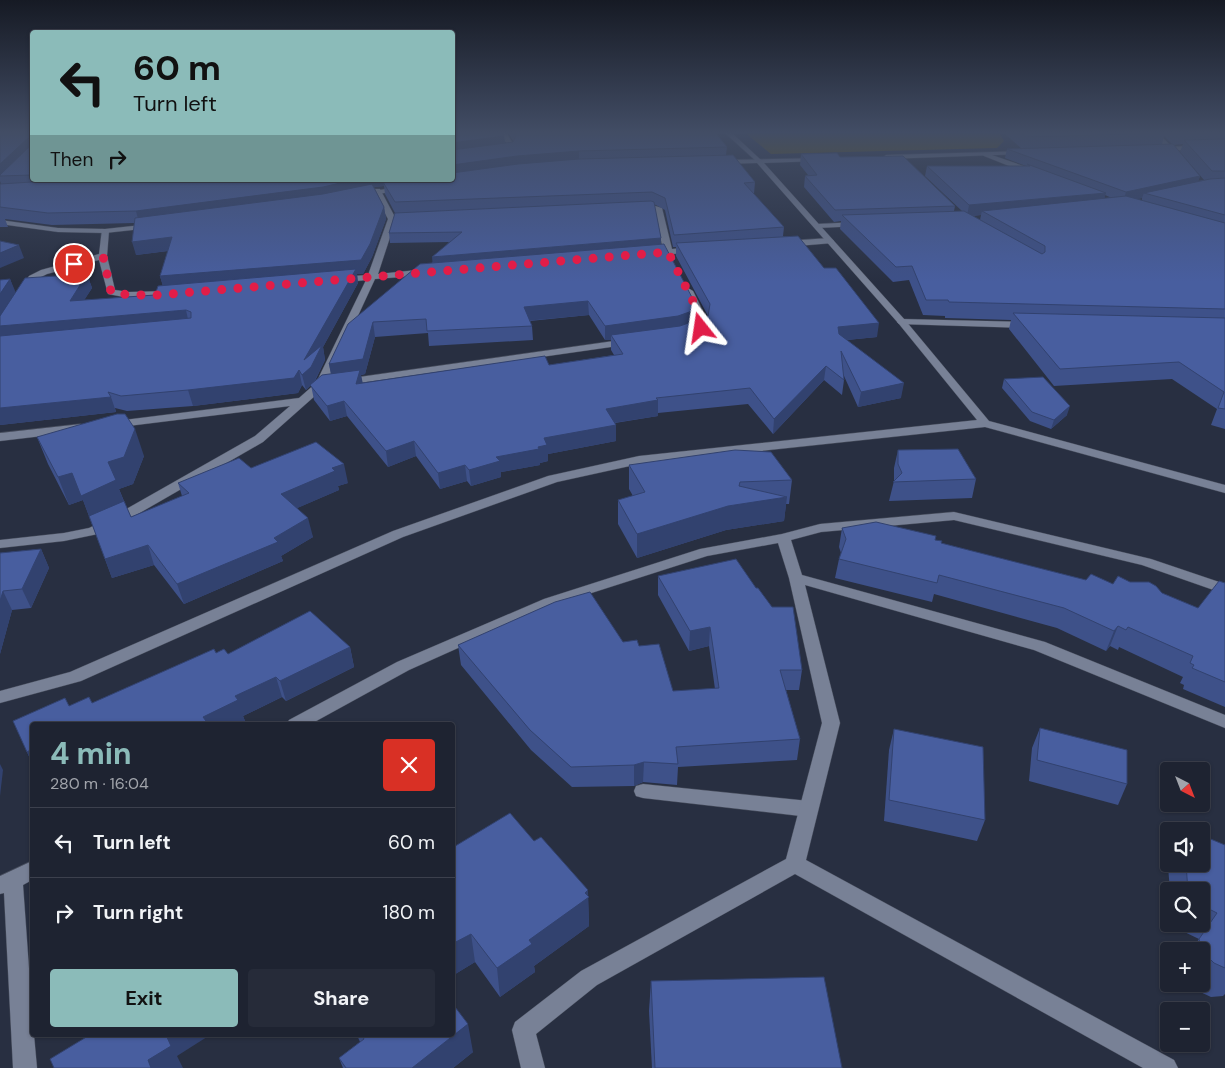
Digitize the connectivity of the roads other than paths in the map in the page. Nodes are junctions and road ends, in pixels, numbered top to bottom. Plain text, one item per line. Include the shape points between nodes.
1 (778, 182) edge
2 (405, 187) edge
3 (377, 191) junction
4 (351, 196) edge
5 (629, 207) edge
6 (0, 222) edge
7 (866, 224) edge
8 (162, 225) edge
9 (817, 226) junction
10 (105, 231) junction
11 (830, 241) junction
12 (773, 245) edge
13 (706, 250) edge
14 (668, 252) junction
15 (638, 254) edge
16 (103, 256) junction
17 (676, 269) edge
18 (441, 271) edge
19 (372, 277) junction
20 (333, 280) edge
21 (685, 286) edge
22 (177, 293) edge
23 (16, 303) edge
24 (902, 322) junction
25 (1042, 326) edge
26 (687, 333) edge
27 (641, 340) edge
28 (321, 385) junction
29 (302, 401) junction
30 (985, 423) junction
31 (0, 437) edge
32 (1225, 489) edge
33 (783, 538) junction
34 (0, 544) edge
35 (796, 578) junction
36 (1225, 589) edge
37 (0, 697) edge
38 (300, 722) edge
39 (1225, 722) edge
40 (643, 791) dead end
41 (809, 809) junction
42 (795, 864) junction
43 (30, 871) edge
44 (6, 883) edge
45 (25, 1068) edge
46 (533, 1068) edge
47 (1166, 1068) edge

1 - 9 street
2 - 3 street
3 - 4 street
3 - 19 street via 397,218
5 - 14 street via 660,210
6 - 10 street via 58,230
7 - 9 street
8 - 10 street
9 - 11 street
10 - 16 street
11 - 12 street
11 - 24 street
13 - 14 street
14 - 15 street
14 - 17 street
16 - 22 street via 111,292 129,295
16 - 23 street via 32,278
18 - 19 street
19 - 20 street
19 - 28 street
21 - 26 street via 702,319 701,328
24 - 25 street
24 - 30 street
27 - 28 street
28 - 29 street
29 - 31 street
29 - 34 street via 259,439 119,519 92,531 64,537
30 - 32 street
30 - 37 street via 639,460 553,479 398,534 76,677
33 - 35 street
33 - 36 street via 820,528 954,516 1146,562
33 - 38 street via 705,552 549,602 403,666
35 - 39 street via 1039,646
35 - 41 street via 831,723
40 - 41 street
41 - 42 street
42 - 46 street via 589,978 523,1030
42 - 47 street
43 - 44 street
44 - 45 street

